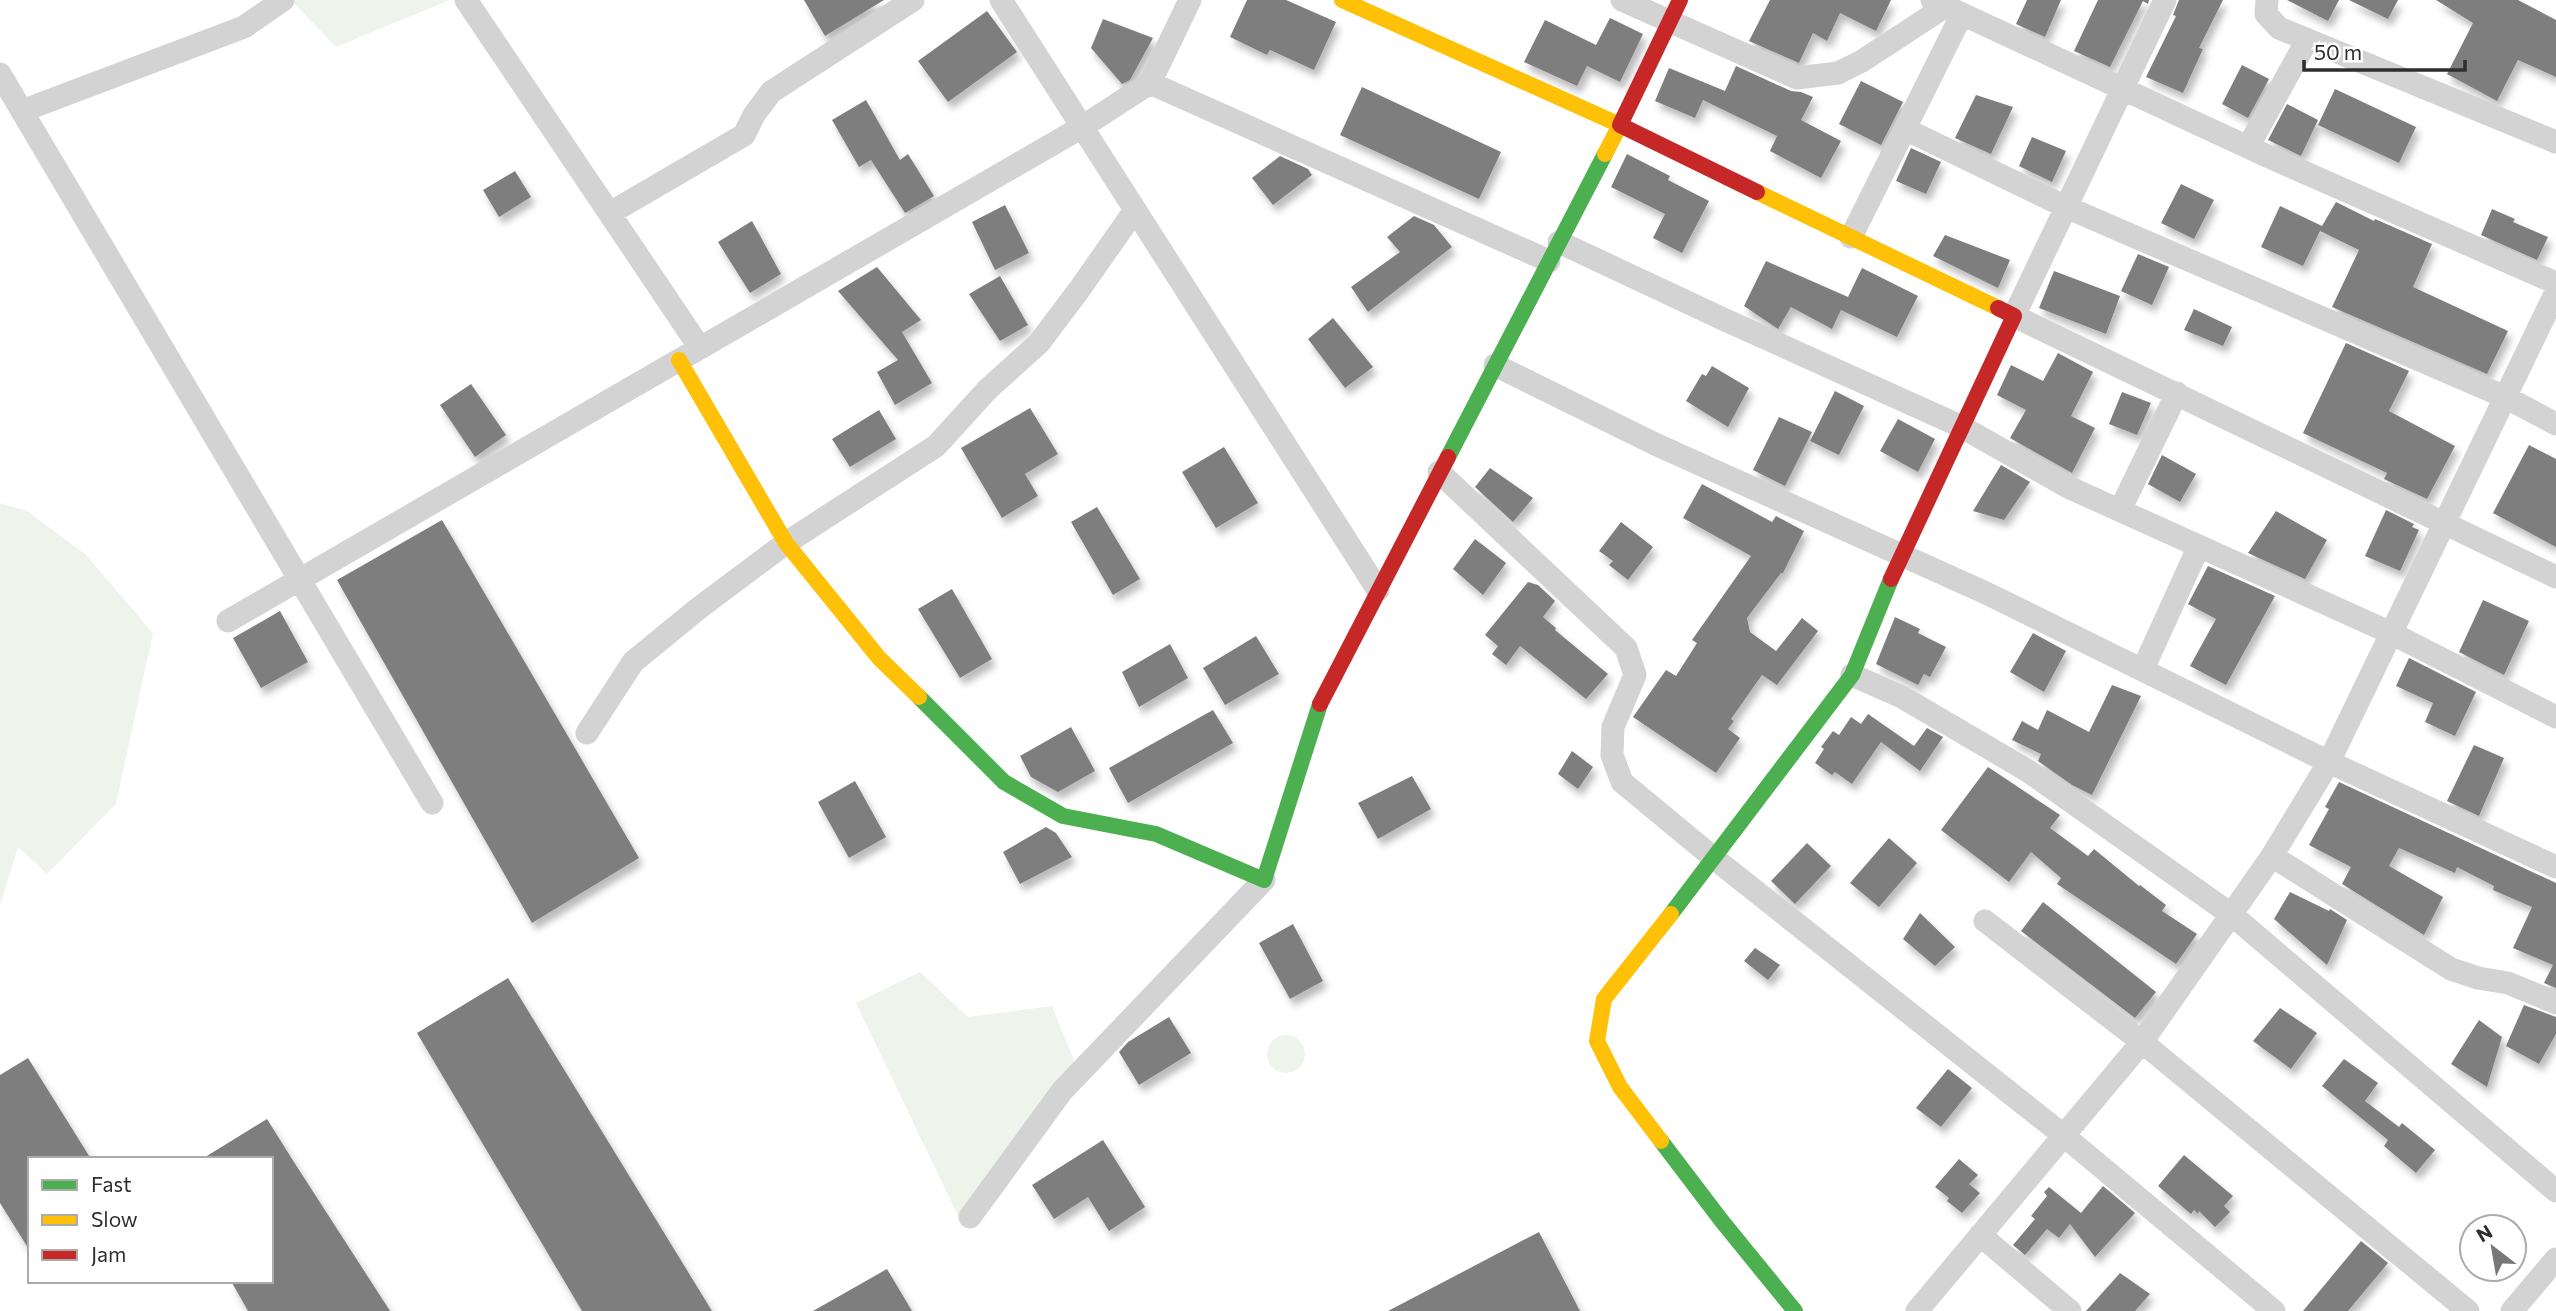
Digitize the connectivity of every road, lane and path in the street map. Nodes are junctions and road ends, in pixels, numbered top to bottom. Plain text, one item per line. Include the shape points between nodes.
1 (283, 0) edge
2 (466, 0) edge
3 (914, 0) edge
4 (1001, 0) edge
5 (1191, 0) edge
6 (1342, 0) edge
7 (1622, 0) edge
8 (1680, 0) edge
9 (2165, 0) edge
10 (2267, 0) edge
11 (1947, 7) edge
12 (1670, 22) junction
13 (2307, 40) junction
14 (0, 74) edge
15 (1150, 83) junction
16 (2123, 89) junction
17 (22, 111) junction
18 (1620, 125) junction
19 (1082, 127) junction
20 (1905, 130) junction
21 (2556, 142) edge
22 (2248, 147) junction
23 (2066, 207) junction
24 (1135, 209) junction
25 (610, 213) junction
26 (1851, 237) junction
27 (1554, 252) junction
28 (2556, 283) edge
29 (2556, 292) edge
30 (2014, 316) junction
31 (700, 348) junction
32 (679, 360) junction
33 (1495, 365) junction
34 (2177, 393) junction
35 (2505, 397) junction
36 (2556, 424) edge
37 (1960, 426) junction
38 (1439, 472) junction
39 (2120, 510) junction
40 (2445, 521) junction
41 (786, 543) junction
42 (2199, 546) junction
43 (1902, 553) junction
44 (2556, 576) edge
45 (300, 580) junction
46 (1378, 590) junction
47 (228, 621) dead end
48 (2391, 633) junction
49 (2143, 669) junction
50 (1852, 675) junction
51 (2556, 716) edge
52 (587, 733) dead end
53 (2329, 762) junction
54 (432, 803) dead end
55 (2272, 856) junction
56 (1715, 859) junction
57 (2556, 867) edge
58 (1264, 880) junction
59 (2232, 915) junction
60 (1985, 921) dead end
61 (2556, 1003) edge
62 (2142, 1042) junction
63 (2063, 1135) junction
64 (2556, 1191) edge
65 (970, 1217) dead end
66 (1980, 1235) junction
67 (2556, 1259) edge
68 (1795, 1311) edge
69 (1917, 1311) edge
70 (2070, 1311) edge
71 (2274, 1311) edge
72 (2468, 1311) edge
73 (2512, 1311) edge

1 - 17 street via 244,27
2 - 25 street
3 - 25 street via 771,92 744,135
4 - 19 street
5 - 15 street
6 - 18 street
7 - 12 street
8 - 12 street
9 - 16 street
10 - 13 street via 2270,21
11 - 12 street via 1838,73 1797,78
11 - 16 street
11 - 20 street
12 - 18 street
13 - 21 street
13 - 22 street
14 - 17 street
15 - 19 street
15 - 27 street
16 - 22 street
16 - 23 street
17 - 45 street
18 - 26 street
18 - 27 street
19 - 24 street
19 - 31 street
20 - 23 street
20 - 26 street
22 - 28 street
23 - 30 street
23 - 35 street
24 - 41 street via 1039,343 988,389 936,446
24 - 46 street
25 - 31 street
26 - 30 street
27 - 33 street
27 - 37 street via 1723,319
29 - 35 street
30 - 34 street
30 - 37 street
31 - 32 street
32 - 41 street
32 - 45 street
33 - 38 street
33 - 43 street via 1655,444
34 - 39 street
34 - 40 street
35 - 36 street
35 - 40 street
37 - 39 street via 2068,487
37 - 43 street
38 - 46 street
38 - 56 street via 1626,649 1635,675 1614,727 1612,755 1622,782
39 - 42 street
40 - 44 street
40 - 48 street
41 - 52 street via 633,662
41 - 58 street via 879,658 1004,782 1063,816 1156,834
42 - 48 street
42 - 49 street
43 - 49 street
43 - 50 street
45 - 47 street
45 - 54 street
46 - 58 street via 1317,709
48 - 51 street
48 - 53 street
49 - 53 street
50 - 56 street
50 - 59 street via 1902,697 2028,771
53 - 55 street
53 - 57 street
55 - 59 street
55 - 61 street via 2451,969 2508,983
56 - 63 street
56 - 68 street via 1604,999 1597,1041 1620,1087
58 - 65 street via 1062,1091
59 - 62 street
59 - 64 street
60 - 62 street
62 - 63 street
62 - 72 street
63 - 66 street
63 - 71 street
66 - 69 street
66 - 70 street
67 - 73 street

